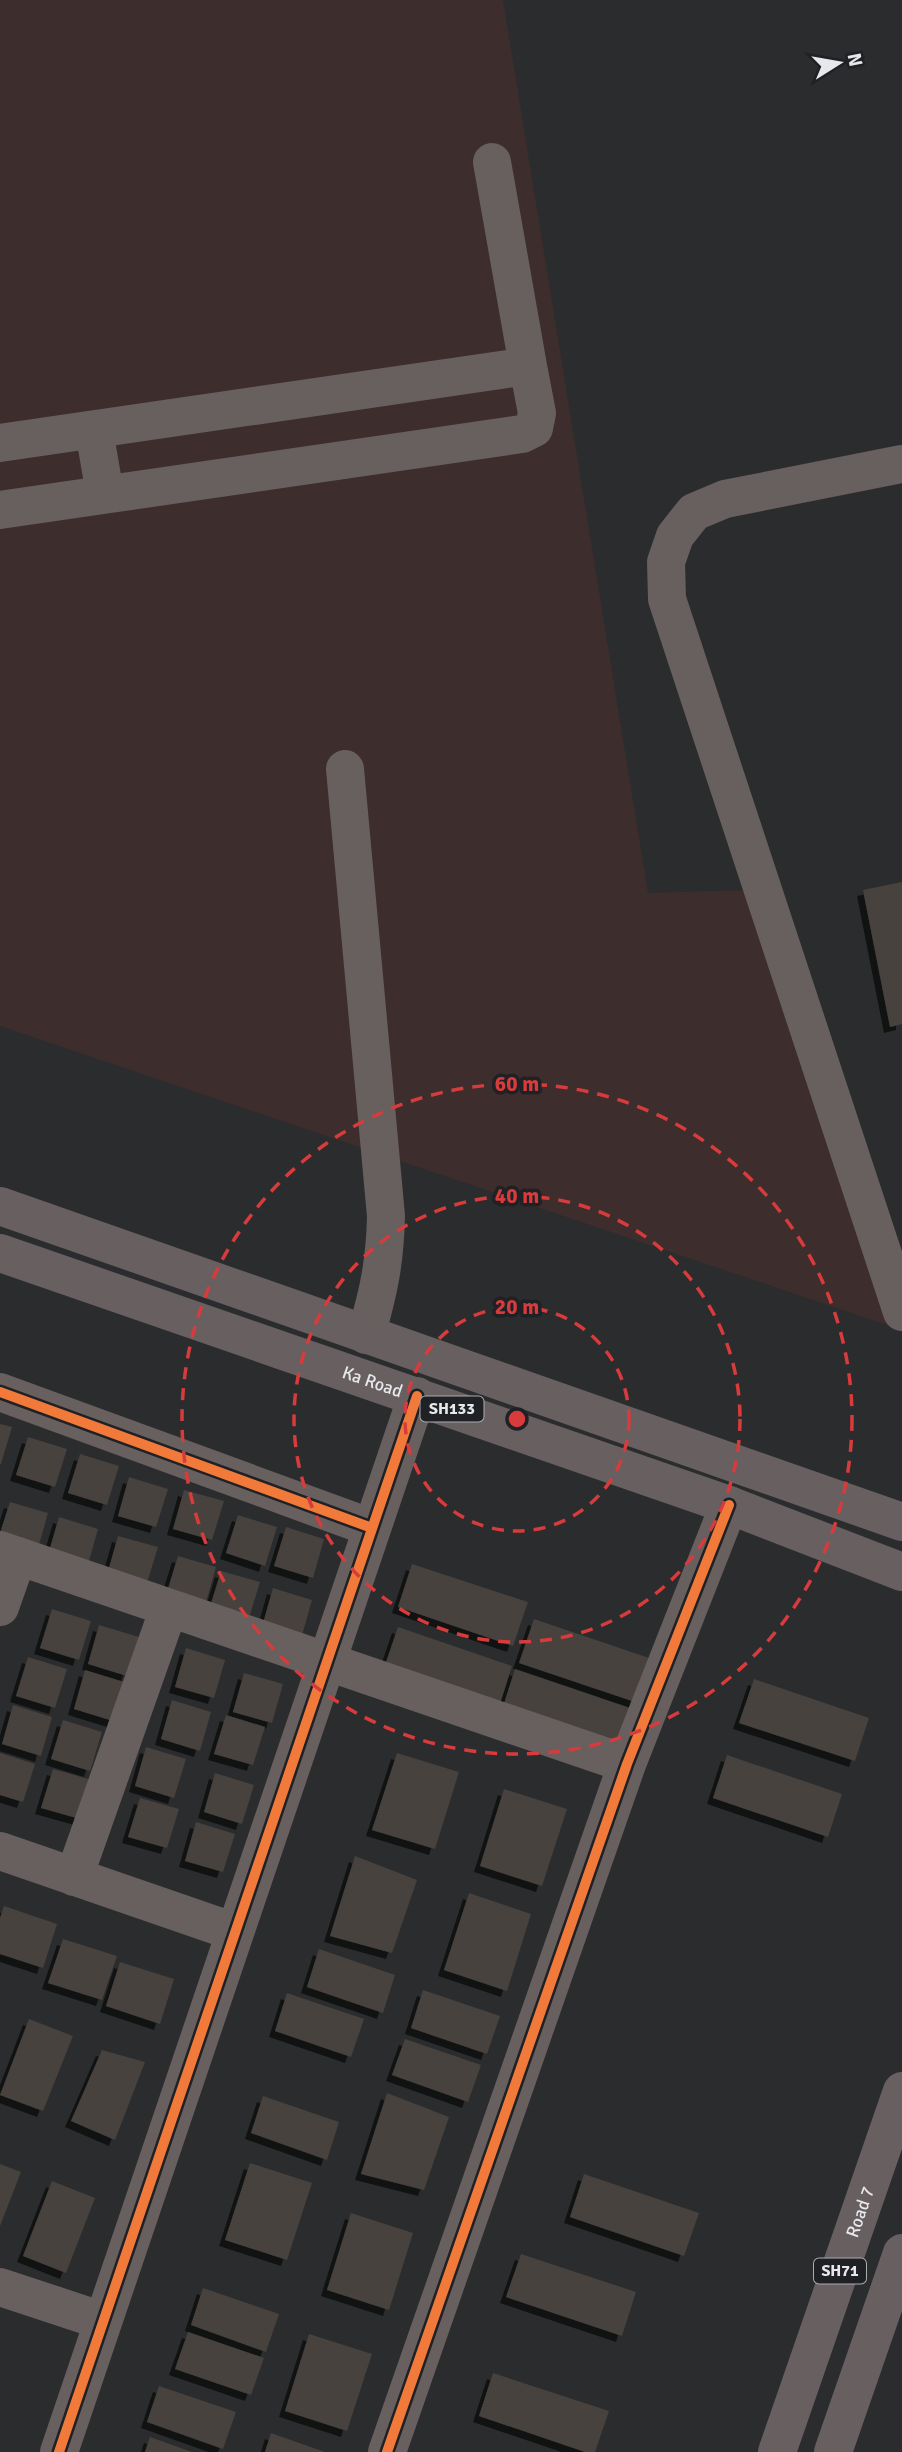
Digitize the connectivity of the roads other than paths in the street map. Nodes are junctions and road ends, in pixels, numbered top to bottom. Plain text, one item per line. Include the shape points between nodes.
1 (492, 162) dead end
2 (528, 366) junction
3 (94, 430) junction
4 (0, 443) edge
5 (902, 464) edge
6 (105, 494) junction
7 (0, 510) edge
8 (345, 769) dead end
9 (0, 1206) edge
10 (0, 1253) edge
11 (902, 1312) edge
12 (366, 1335) junction
13 (0, 1392) edge
14 (417, 1396) junction
15 (729, 1505) junction
16 (902, 1522) edge
17 (372, 1528) junction
18 (9, 1553) edge
19 (902, 1572) edge
20 (0, 1607) edge
21 (169, 1608) junction
22 (327, 1662) junction
23 (627, 1764) junction
24 (0, 1851) edge
25 (74, 1877) junction
26 (235, 1933) junction
27 (902, 2091) edge
28 (902, 2253) edge
29 (0, 2287) edge
30 (103, 2321) junction
31 (59, 2452) edge
32 (387, 2452) edge
33 (777, 2452) edge
34 (833, 2452) edge

1 - 2 street
2 - 3 street
2 - 6 street via 537,413 534,428 522,434
3 - 4 street
3 - 6 street
5 - 11 street via 725,499 695,512 674,536 666,562 667,599
6 - 7 street
8 - 12 street via 386,1216 380,1289
9 - 12 main road, SH133
10 - 14 main road, Ka Road / SH133
12 - 16 main road, SH133
13 - 17 street
14 - 15 main road, Ka Road / SH133
14 - 17 street
15 - 19 main road, Ka Road / SH133
15 - 23 street
17 - 22 street
18 - 20 street
18 - 21 street
21 - 22 street
21 - 25 street
22 - 23 street
22 - 26 street
23 - 32 street
24 - 25 street
25 - 26 street
26 - 30 street
27 - 33 main road, Road 7 / SH71
28 - 34 main road, SH71
29 - 30 street
30 - 31 street

